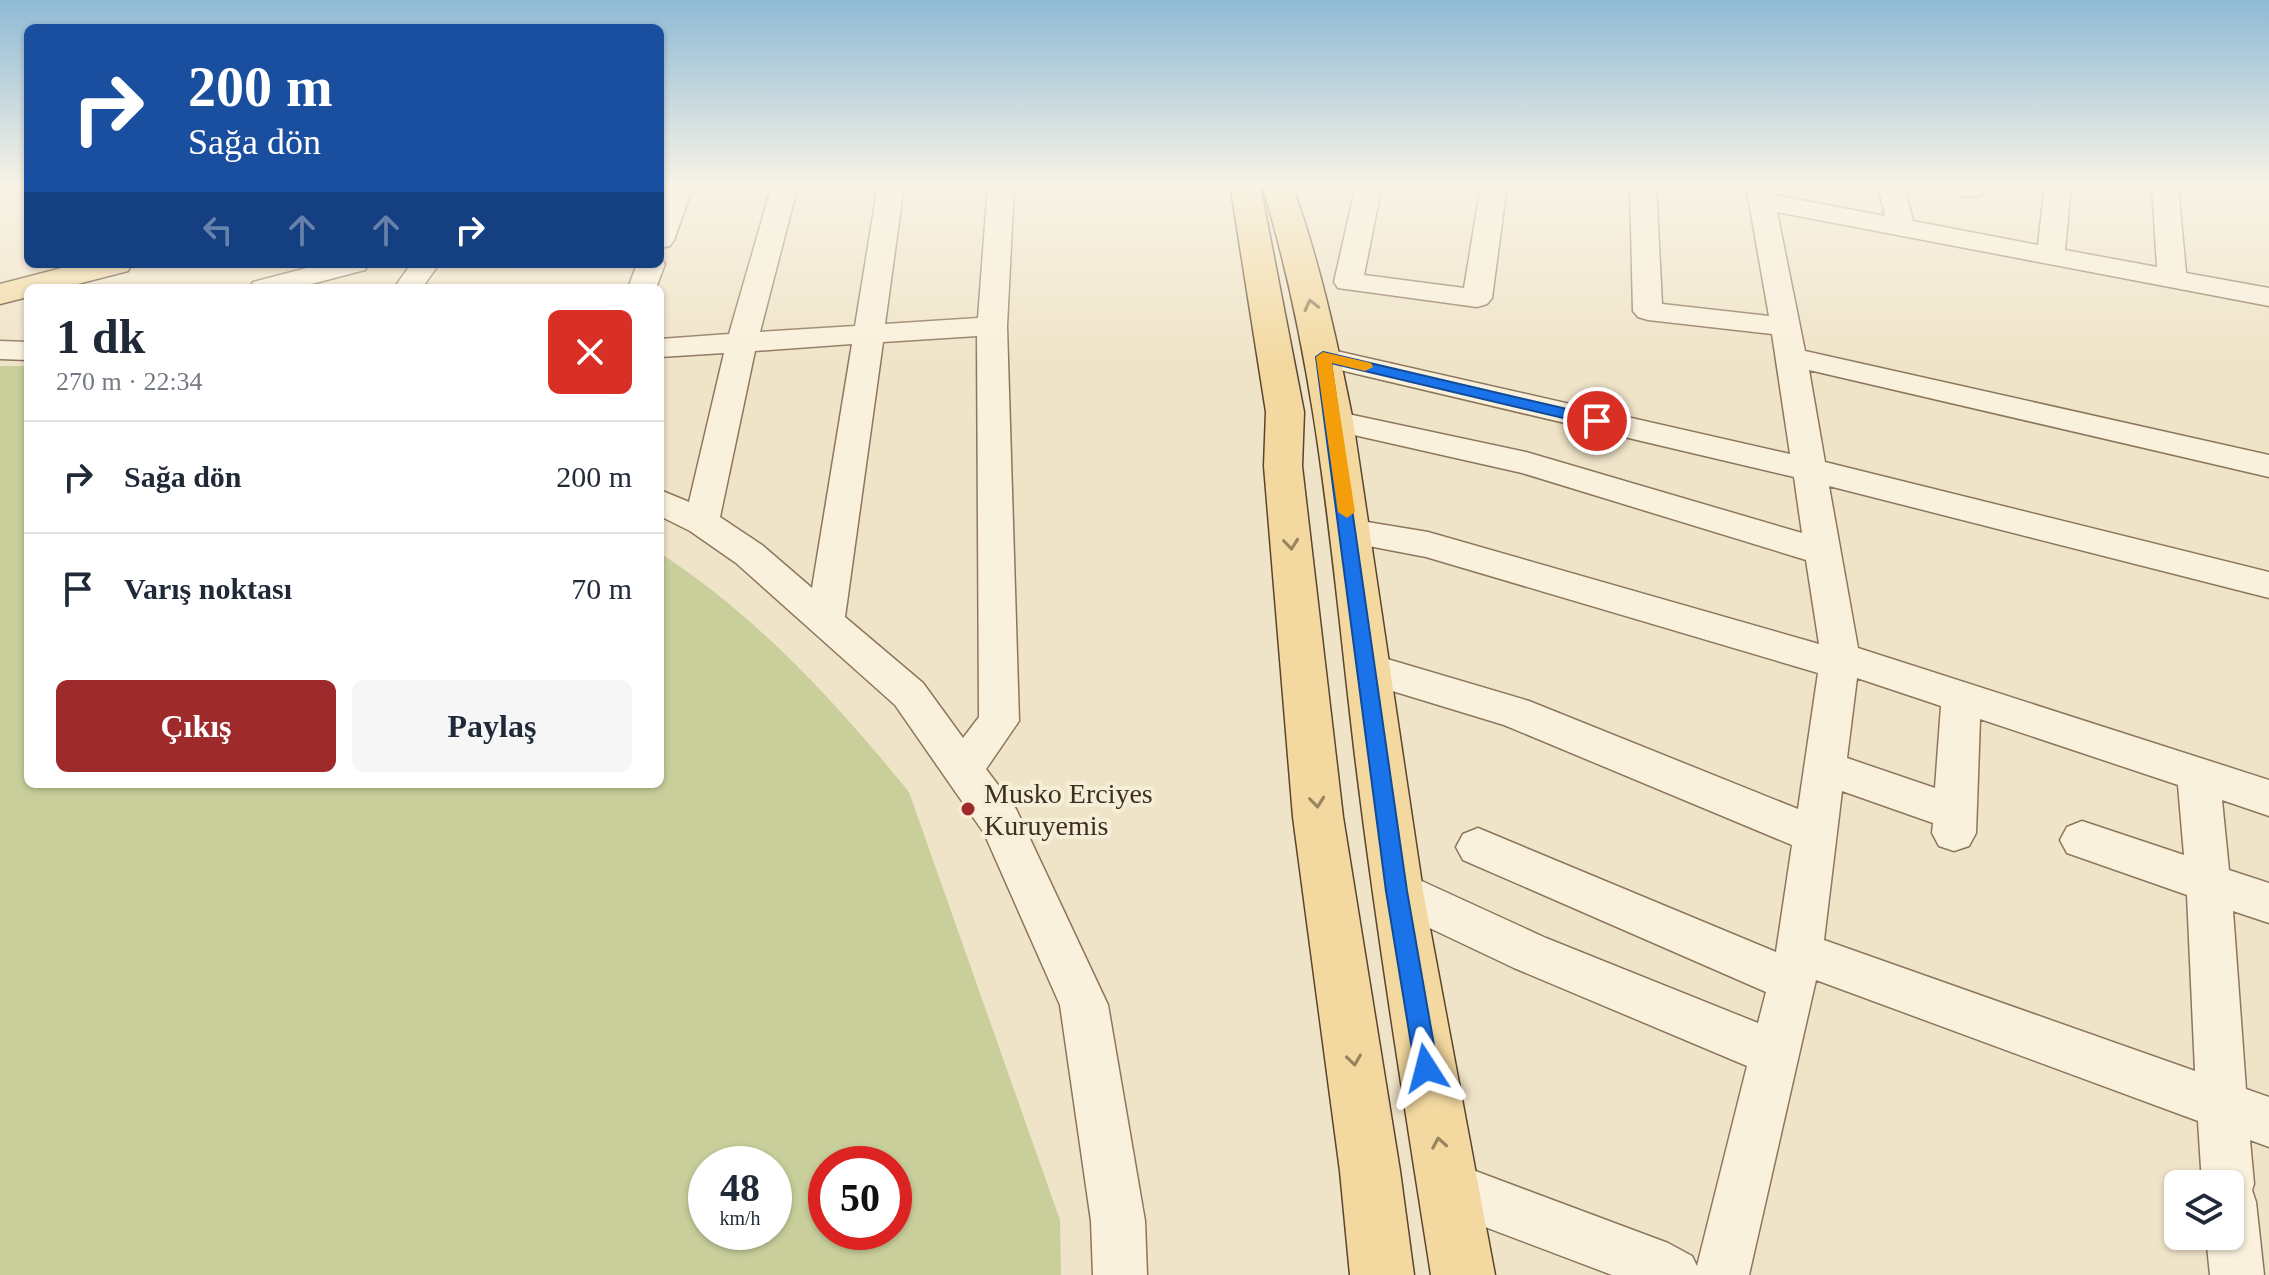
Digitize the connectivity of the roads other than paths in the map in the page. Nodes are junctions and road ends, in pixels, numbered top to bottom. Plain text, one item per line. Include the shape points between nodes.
1 (769, 244) edge
2 (883, 244) edge
3 (997, 244) edge
4 (1272, 244) edge
5 (1285, 244) edge
6 (1356, 244) edge
7 (1485, 244) edge
8 (1645, 244) edge
9 (1770, 244) edge
10 (1996, 244) edge
11 (2052, 244) edge
12 (2169, 244) edge
13 (2051, 254) junction
14 (101, 268) edge
15 (338, 268) edge
16 (307, 275) edge
17 (2172, 278) junction
18 (39, 284) edge
19 (277, 284) edge
20 (24, 288) edge
21 (0, 294) edge
22 (2269, 297) edge
23 (992, 326) junction
24 (870, 335) junction
25 (742, 342) junction
26 (1788, 342) junction
27 (664, 348) edge
28 (0, 350) edge
29 (24, 351) edge
30 (1323, 357) junction
31 (1334, 421) junction
32 (2269, 466) edge
33 (1810, 470) junction
34 (664, 504) edge
35 (702, 522) junction
36 (1349, 531) junction
37 (1823, 552) junction
38 (2269, 585) edge
39 (826, 620) junction
40 (1840, 660) junction
41 (1367, 668) junction
42 (1961, 696) junction
43 (1824, 767) junction
44 (963, 769) junction
45 (2198, 774) junction
46 (2269, 798) edge
47 (1815, 835) junction
48 (2082, 840) dead end
49 (1478, 847) dead end
50 (2210, 883) junction
51 (1397, 891) junction
52 (2269, 903) edge
53 (1796, 967) junction
54 (1775, 1053) junction
55 (2221, 1105) junction
56 (2269, 1122) edge
57 (2227, 1170) edge
58 (1446, 1186) junction
59 (2235, 1250) edge
60 (1120, 1275) edge
61 (1382, 1275) edge
62 (1463, 1275) edge
63 (1673, 1275) edge
64 (1722, 1275) edge
65 (2237, 1275) edge

1 - 25 street
2 - 24 street
3 - 23 street
4 -> 61 main road via 1285,412 1283,466 1318,817
30 -> 5 main road
6 - 7 street via 1348,282 1477,298
8 - 26 street via 1648,311
9 - 26 street
10 - 13 street
11 - 13 street
12 - 17 street
13 - 17 street
14 - 18 main road
15 - 16 street
16 - 19 street
17 - 22 street
20 - 21 main road
23 - 24 street
23 - 44 street via 999,721
24 - 25 street
24 - 39 street
25 - 27 street
25 - 35 street
26 - 32 street
26 - 33 street
28 - 29 street
30 - 31 main road
30 - 33 street
31 - 36 main road
31 - 37 street via 1526,463
33 - 37 street
33 - 38 street
34 - 35 street
35 - 39 street via 749,554
36 - 40 street via 1428,545 1616,602
36 - 41 main road
37 - 40 street
39 - 44 street via 909,694
40 - 42 street
40 - 43 street
41 - 47 street via 1515,712
41 - 51 main road
42 - 43 street via 1955,823
42 - 45 street
43 - 47 street
44 - 60 street via 1001,822 1084,1005 1118,1221
45 - 46 street
45 - 50 street
47 - 53 street
48 - 50 street
49 - 53 street
50 - 52 street
50 - 55 street
51 - 54 street via 1530,953
58 -> 51 main road
53 - 54 street
53 - 55 street
54 - 64 street
55 - 56 street
55 - 57 street
58 - 62 main road
58 - 63 street
59 - 65 street

